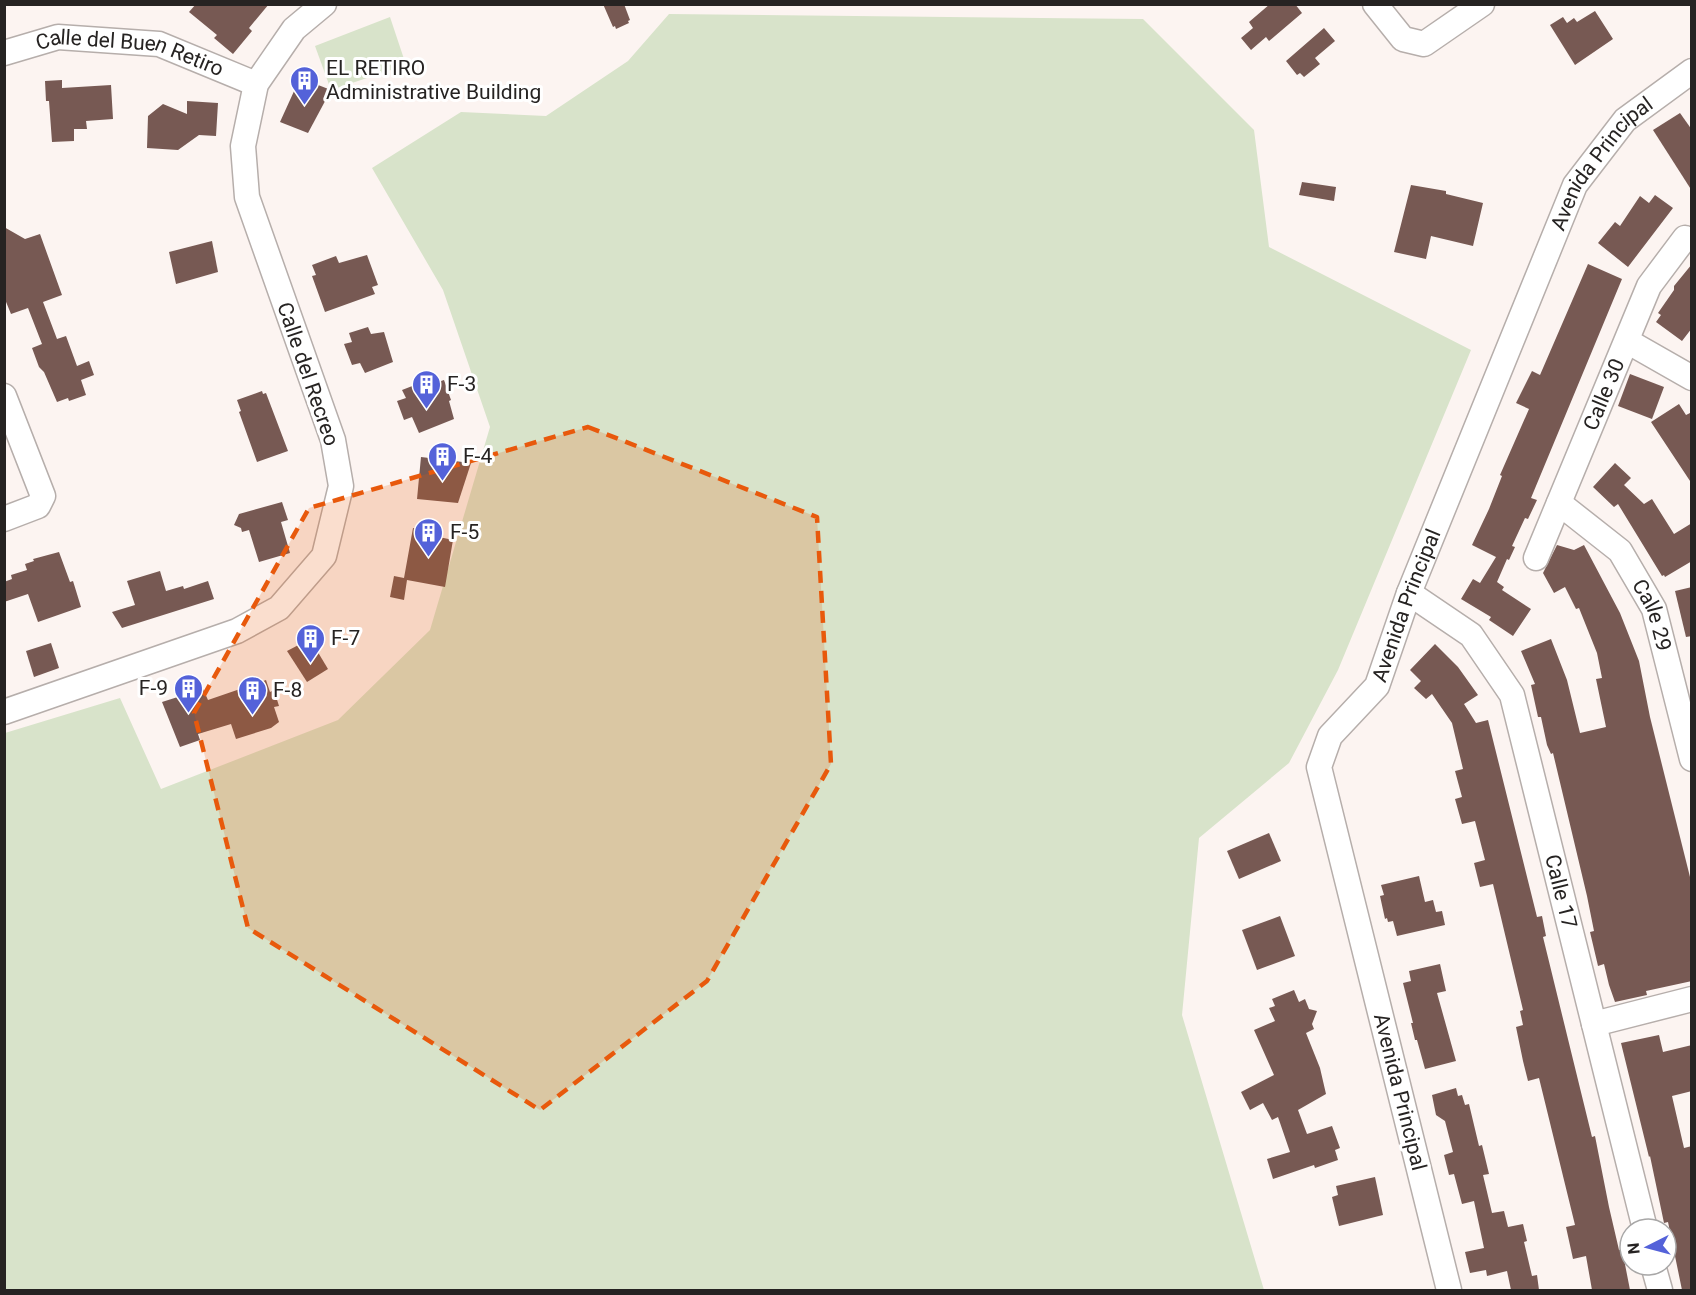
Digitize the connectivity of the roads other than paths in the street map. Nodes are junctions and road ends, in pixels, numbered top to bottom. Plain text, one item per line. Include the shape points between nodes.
1 (324, 4) edge
2 (1482, 4) edge
3 (1379, 9) edge
4 (4, 53) edge
5 (1691, 72) edge
6 (255, 84) junction
7 (1685, 238) dead end
8 (1627, 341) junction
9 (1692, 378) edge
10 (4, 396) edge
11 (1559, 503) junction
12 (4, 519) edge
13 (1536, 558) dead end
14 (1410, 592) junction
15 (4, 712) edge
16 (1692, 759) edge
17 (1692, 999) edge
18 (1594, 1024) junction
19 (1642, 1217) edge
20 (1449, 1290) edge

1 - 6 street, Calle del Recreo via 294,29
2 - 3 street via 1424,44 1403,39
4 - 6 street, Calle del Buen Retiro via 58,37 159,45
5 - 14 street, Avenida Principal via 1625,120 1575,185
6 - 15 street, Calle del Recreo via 243,146 247,197 333,440 341,486 324,556 279,608 237,631
7 - 8 street, Calle 30 via 1649,286
8 - 9 street
8 - 11 street, Calle 30
10 - 12 street via 43,496 38,507
11 - 13 street, Calle 30
11 - 16 street, Calle 29 via 1620,551 1654,609
14 - 18 street, Calle 17 via 1471,635 1512,696
14 - 20 street, Avenida Principal via 1377,686 1330,736 1319,766
17 - 18 street
18 - 19 street, Calle 17

